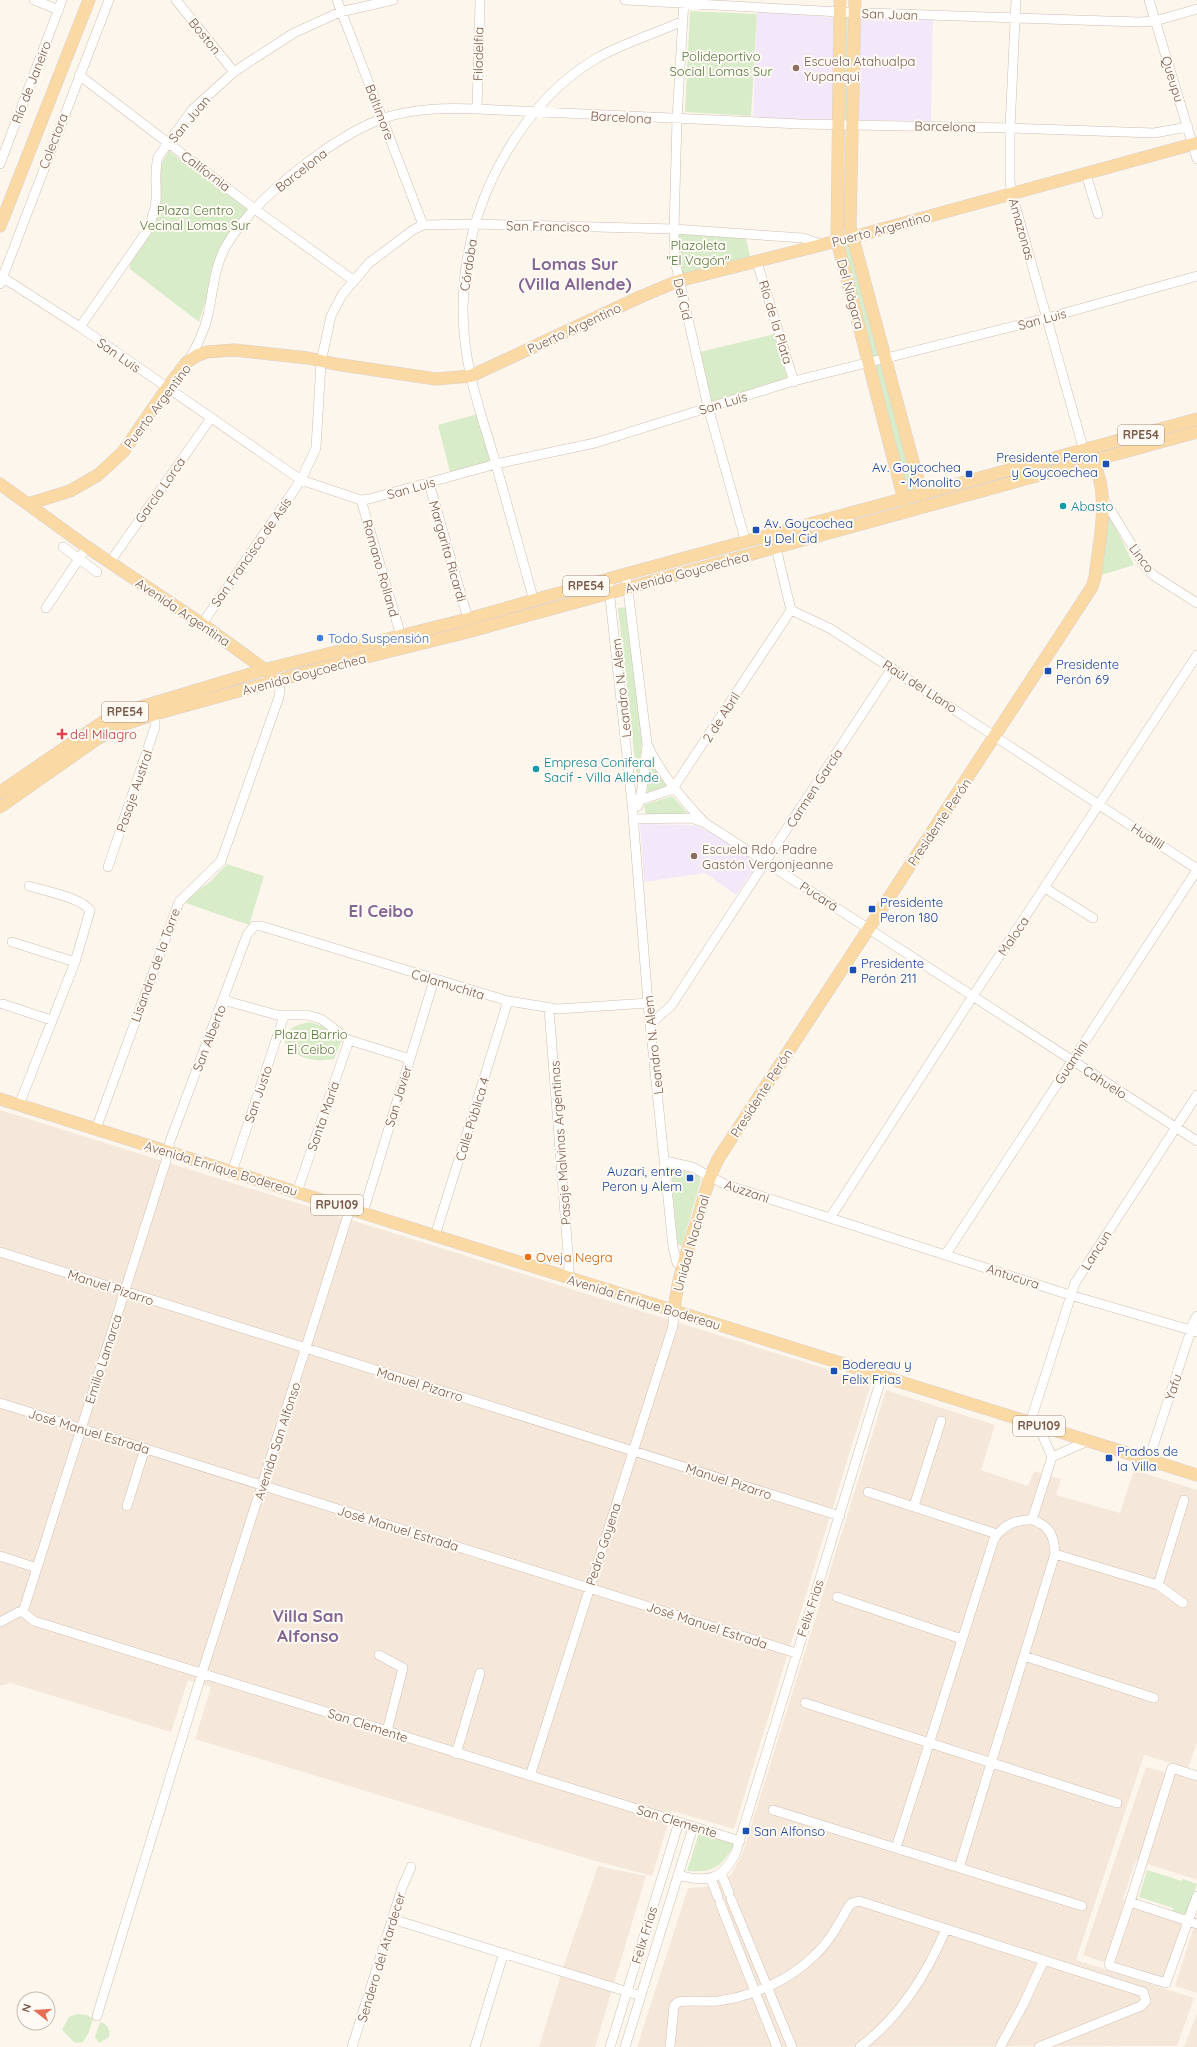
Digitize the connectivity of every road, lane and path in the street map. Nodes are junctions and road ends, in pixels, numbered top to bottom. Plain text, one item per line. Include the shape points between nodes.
1 (34, 0) edge
2 (62, 0) edge
3 (80, 0) edge
4 (89, 0) edge
5 (109, 0) edge
6 (176, 0) edge
7 (337, 0) edge
8 (394, 0) edge
9 (480, 0) edge
10 (625, 0) edge
11 (840, 0) edge
12 (854, 0) edge
13 (1016, 0) edge
14 (1149, 0) edge
15 (684, 1) edge
16 (1197, 9) edge
17 (59, 10) junction
18 (340, 12) junction
19 (840, 12) junction
20 (854, 13) junction
21 (1015, 18) junction
22 (683, 21) junction
23 (1155, 21) junction
24 (234, 72) junction
25 (79, 75) junction
26 (477, 109) junction
27 (534, 113) junction
28 (384, 119) junction
29 (677, 119) junction
30 (839, 123) junction
31 (851, 124) junction
32 (1188, 127) junction
33 (1010, 128) junction
34 (168, 143) junction
35 (1195, 143) edge
36 (1197, 159) edge
37 (0, 164) edge
38 (1086, 174) junction
39 (1012, 194) junction
40 (0, 210) edge
41 (256, 210) junction
42 (1098, 214) dead end
43 (475, 224) junction
44 (423, 225) junction
45 (0, 226) edge
46 (674, 229) junction
47 (853, 237) junction
48 (837, 241) junction
49 (823, 245) junction
50 (757, 262) junction
51 (1197, 276) edge
52 (1, 280) edge
53 (353, 280) junction
54 (678, 281) junction
55 (1047, 318) junction
56 (80, 327) junction
57 (886, 358) junction
58 (187, 362) junction
59 (321, 362) junction
60 (870, 363) junction
61 (471, 376) junction
62 (794, 382) junction
63 (167, 388) junction
64 (708, 407) junction
65 (211, 418) junction
66 (1197, 420) edge
67 (1197, 432) edge
68 (1086, 451) junction
69 (1093, 462) junction
70 (496, 464) junction
71 (301, 480) junction
72 (429, 483) junction
73 (0, 484) edge
74 (1103, 498) junction
75 (361, 500) junction
76 (915, 503) junction
77 (28, 504) junction
78 (746, 543) junction
79 (63, 547) dead end
80 (87, 547) junction
81 (776, 548) junction
82 (79, 559) junction
83 (110, 562) junction
84 (97, 572) dead end
85 (626, 574) junction
86 (608, 579) junction
87 (627, 588) junction
88 (611, 592) junction
89 (534, 602) junction
90 (629, 603) junction
91 (1197, 603) edge
92 (612, 605) junction
93 (46, 608) dead end
94 (791, 610) junction
95 (468, 620) junction
96 (202, 624) junction
97 (401, 636) junction
98 (1197, 655) edge
99 (892, 668) junction
100 (267, 670) junction
101 (277, 681) junction
102 (156, 714) junction
103 (996, 736) junction
104 (647, 744) junction
105 (674, 787) junction
106 (0, 792) edge
107 (636, 802) junction
108 (1098, 804) junction
109 (0, 807) edge
110 (634, 819) junction
111 (706, 823) junction
112 (766, 862) junction
113 (108, 867) dead end
114 (1197, 869) edge
115 (29, 886) dead end
116 (1045, 888) junction
117 (1092, 918) dead end
118 (254, 926) joint
119 (868, 928) junction
120 (12, 942) dead end
121 (75, 962) junction
122 (434, 980) junction
123 (973, 996) junction
124 (223, 1000) junction
125 (508, 1001) junction
126 (648, 1003) junction
127 (3, 1004) dead end
128 (549, 1009) junction
129 (284, 1016) junction
130 (51, 1020) junction
131 (650, 1024) junction
132 (349, 1040) junction
133 (410, 1059) junction
134 (1072, 1060) junction
135 (1197, 1095) edge
136 (0, 1099) edge
137 (19, 1105) junction
138 (1175, 1127) junction
139 (96, 1129) junction
140 (1197, 1141) edge
141 (168, 1152) junction
142 (665, 1161) junction
143 (232, 1172) junction
144 (711, 1177) junction
145 (297, 1192) junction
146 (350, 1209) junction
147 (363, 1213) junction
148 (830, 1218) junction
149 (435, 1236) junction
150 (0, 1252) edge
151 (946, 1254) junction
152 (683, 1267) junction
153 (568, 1278) junction
154 (125, 1291) junction
155 (1070, 1295) junction
156 (674, 1311) junction
157 (1197, 1316) edge
158 (1194, 1331) edge
159 (306, 1349) junction
160 (882, 1376) junction
161 (0, 1403) edge
162 (941, 1421) dead end
163 (1034, 1424) junction
164 (81, 1428) junction
165 (1088, 1441) junction
166 (145, 1448) junction
167 (633, 1450) junction
168 (1052, 1457) junction
169 (1149, 1459) junction
170 (1197, 1475) edge
171 (263, 1485) junction
172 (868, 1492) dead end
173 (1184, 1500) dead end
174 (127, 1506) dead end
175 (914, 1506) junction
176 (840, 1516) junction
177 (1032, 1520) junction
178 (997, 1534) junction
179 (1055, 1554) junction
180 (0, 1556) edge
181 (37, 1568) junction
182 (1158, 1585) junction
183 (589, 1588) junction
184 (837, 1597) dead end
185 (1183, 1603) dead end
186 (23, 1612) junction
187 (0, 1622) edge
188 (962, 1639) junction
189 (796, 1653) junction
190 (379, 1655) dead end
191 (1024, 1656) junction
192 (480, 1672) dead end
193 (202, 1673) junction
194 (1154, 1698) dead end
195 (805, 1703) dead end
196 (387, 1731) junction
197 (931, 1743) junction
198 (456, 1754) junction
199 (992, 1763) junction
200 (530, 1776) junction
201 (1197, 1776) edge
202 (1117, 1803) dead end
203 (773, 1810) dead end
204 (679, 1822) junction
205 (693, 1827) junction
206 (740, 1840) junction
207 (896, 1848) junction
208 (412, 1868) dead end
209 (960, 1868) junction
210 (721, 1873) junction
211 (678, 1875) junction
212 (711, 1879) junction
213 (1197, 1896) edge
214 (1130, 1902) junction
215 (1082, 1906) dead end
216 (392, 1919) junction
217 (1193, 1922) edge
218 (946, 1929) junction
219 (503, 1955) junction
220 (1044, 1960) junction
221 (768, 1987) junction
222 (626, 1992) junction
223 (756, 1992) junction
224 (641, 1996) junction
225 (97, 2016) dead end
226 (352, 2047) edge
227 (475, 2047) edge
228 (610, 2047) edge
229 (625, 2047) edge
230 (670, 2047) edge
231 (778, 2047) edge
232 (792, 2047) edge
233 (860, 2047) edge
234 (1000, 2047) edge
235 (1039, 2047) edge

1 - 17 street
2 - 17 street, Río de Janeiro
3 - 40 main road
4 - 45 main road
5 - 25 street, Colectora
6 - 24 street, Boston
7 - 18 street, Baltimore
8 - 18 street, San Juan
9 - 26 street, Filadelfia
10 - 15 street, San Juan
11 - 19 main road, Del Niágara
12 - 20 main road, Del Niágara
13 - 21 street, Amazonas
14 - 23 street, Queupu
15 - 19 street, San Juan
15 - 22 street, Del Cid
16 - 23 street, San Juan
17 - 37 street, Río de Janeiro
18 - 24 street, San Juan via 294,33
18 - 28 street, Baltimore
19 - 20 street, San Juan
19 - 30 main road, Del Niágara
20 - 21 street, San Juan
20 - 31 main road, Del Niágara
21 - 23 street, San Juan
21 - 33 street, Amazonas
22 - 27 street, Córdoba via 597,58 569,77
22 - 29 street, Del Cid
23 - 32 street, Queupu
24 - 34 street, San Juan via 193,109
25 - 34 street, California
25 - 52 street, Colectora
26 - 27 street, Barcelona
26 - 28 street, Barcelona via 437,108
27 - 29 street, Barcelona
27 - 43 street, Córdoba via 522,126 497,168
28 - 41 street, Barcelona via 329,148 299,169
28 - 44 street, Baltimore
29 - 30 street, Barcelona
29 - 46 street, Del Cid
30 - 31 street, Barcelona
30 - 48 main road, Del Niágara
31 - 33 street, Barcelona
31 - 47 main road, Del Niágara via 850,227
32 - 33 street, Barcelona via 1154,133
32 - 35 street, Queupu
33 - 39 street, Amazonas
34 - 41 street, California
34 - 56 street, San Juan via 156,166 156,202 147,231
35 - 36 street, Queupu
35 - 38 main road, Puerto Argentino
38 - 39 main road, Puerto Argentino
38 - 42 street
39 - 47 main road, Puerto Argentino
39 - 55 street, Amazonas
41 - 53 street, California
41 - 58 street, Barcelona via 226,245 217,265 204,328 199,343
43 - 44 street, San Francisco
43 - 46 street, San Francisco
43 - 61 street, Córdoba via 467,255 462,307
44 - 53 street via 369,263
46 - 49 street via 803,238
46 - 54 street, Del Cid
47 - 48 main road, Puerto Argentino
47 - 57 main road, Del Niágara
48 - 49 main road, Puerto Argentino
48 - 60 main road, Del Niágara
49 - 50 main road, Puerto Argentino
50 - 54 main road, Puerto Argentino
50 - 62 street, Río de la Plata
51 - 55 street, San Luis
52 - 56 street, San Luis
53 - 59 street via 331,316
54 - 61 main road, Puerto Argentino
54 - 64 street, Del Cid
55 - 57 street, San Luis
55 - 68 street, Amazonas
56 - 63 street, San Luis
57 - 60 street, San Luis
57 - 76 main road, Del Niágara
58 - 59 main road, Puerto Argentino via 198,355 224,350 308,358
58 - 63 main road, Puerto Argentino
59 - 61 main road, Puerto Argentino via 436,379
59 - 71 street via 316,448
60 - 62 street, San Luis
60 - 76 main road, Del Niágara
61 - 70 street, Córdoba
62 - 64 street, San Luis
63 - 65 street, San Luis
63 - 77 main road, Puerto Argentino via 123,452 98,475 70,491
64 - 70 street, San Luis via 595,443
64 - 78 street, Del Cid
65 - 71 street, San Luis
65 - 83 street, García Lorca
66 - 68 main road, RPE54
67 - 69 main road, RPE54
68 - 69 street, Presidente Perón
68 - 76 main road, Avenida Goycoechea / RPE54
69 - 74 main road, Presidente Perón via 1099,472
69 - 76 main road, Avenida Goycoechea / RPE54
70 - 72 street, San Luis
70 - 89 street, Córdoba
71 - 75 street, San Luis
71 - 96 street, San Francisco de Asís
72 - 75 street, San Luis
72 - 95 street, Margarita Ricardi
73 - 77 main road, Avenida Argentina
74 - 91 street, Linco via 1144,565 1153,575
74 - 103 main road, Presidente Perón via 1095,580 1092,587
75 - 97 street, Romano Rolland
76 - 78 main road, Avenida Goycoechea / RPE54
76 - 81 main road, Avenida Goycoechea / RPE54
77 - 80 main road, Avenida Argentina
78 - 85 main road, Avenida Goycoechea / RPE54
79 - 82 street
80 - 82 street
80 - 83 main road, Avenida Argentina
81 - 87 main road, Avenida Goycoechea / RPE54
81 - 94 street
82 - 84 street
82 - 93 street
83 - 96 main road, Avenida Argentina
85 - 86 main road, Avenida Goycoechea / RPE54
85 - 87 street, Leandro N. Alem
86 - 88 street, Leandro N. Alem
86 - 89 main road, Avenida Goycoechea / RPE54
87 - 88 main road, Avenida Goycoechea / RPE54
87 - 90 street, Leandro N. Alem
88 - 92 street, Leandro N. Alem
88 - 101 main road, Avenida Goycoechea / RPE54
89 - 95 main road, Avenida Goycoechea / RPE54
90 - 92 street
90 - 104 street, Leandro N. Alem
92 - 107 street, Leandro N. Alem
94 - 99 street, Raúl del Llano via 830,629
94 - 105 street, 2 de Abril
95 - 97 main road, Avenida Goycoechea / RPE54
96 - 100 main road, Avenida Argentina
97 - 100 main road, Avenida Goycoechea / RPE54
98 - 108 street, Maloca
99 - 103 street, Raúl del Llano
99 - 112 street, Carmen García
100 - 101 main road, Avenida Argentina
100 - 106 main road, Avenida Goycoechea / RPE54 via 119,714 103,722
101 - 102 main road, Avenida Goycoechea / RPE54
101 - 139 street, Lisandro de la Torre via 280,689 278,697 221,861 179,902
102 - 109 main road, Avenida Goycoechea / RPE54 via 125,724 97,739
102 - 113 street, Pasaje Austral via 155,728
103 - 108 street, Raúl del Llano
103 - 119 main road, Presidente Perón
104 - 105 street, Leandro N. Alem via 654,759
104 - 107 street, Leandro N. Alem via 642,789
105 - 107 street
105 - 111 street, Leandro N. Alem
107 - 110 street, Leandro N. Alem
108 - 114 street, Huallil
108 - 116 street, Maloca
110 - 111 street, Pucará via 688,818
110 - 126 street, Leandro N. Alem
111 - 112 street, Pucará
112 - 119 street, Pucará
112 - 131 street, Carmen García via 671,1006
114 - 134 street, Guamini
115 - 121 street via 88,906 90,911
116 - 117 street
116 - 123 street, Maloca
118 - 122 street, Calamuchita via 340,949
118 - 124 street, San Alberto via 246,936
119 - 123 street, Pucará
119 - 144 main road, Presidente Perón via 720,1156
120 - 121 street
121 - 130 street
122 - 125 street, Calamuchita
122 - 133 street, San Javier
123 - 134 street, Cahuelo
123 - 148 street, Maloca
124 - 129 street
124 - 141 street, San Alberto
125 - 128 street, Calamuchita
125 - 149 street, Calle Pública 4
126 - 128 street, Calamuchita
126 - 131 street, Leandro N. Alem
127 - 130 street
128 - 153 street, Pasaje Malvinas Argentinas
129 - 132 street via 307,1015 321,1019
129 - 143 street, San Justo
130 - 137 street
131 - 142 street, Leandro N. Alem
132 - 133 street
132 - 145 street, Santa María
133 - 147 street, San Javier
134 - 138 street, Cahuelo
134 - 151 street, Guamini
135 - 138 street, Lancun
136 - 137 main road, Avenida Enrique Bodereau / RPU109
137 - 139 main road, Avenida Enrique Bodereau / RPU109
138 - 140 street, Cahuelo
138 - 155 street, Lancun via 1075,1283
139 - 141 main road, Avenida Enrique Bodereau / RPU109
141 - 143 main road, Avenida Enrique Bodereau / RPU109
141 - 154 street, Emilio Lamarca
142 - 144 street, Auzzani via 692,1167
142 - 152 street, Leandro N. Alem via 673,1247 677,1263
143 - 145 main road, Avenida Enrique Bodereau / RPU109
144 - 148 street, Auzzani
144 - 152 main road, Unidad Nacional
145 - 146 main road, Avenida Enrique Bodereau / RPU109
146 - 147 main road, Avenida Enrique Bodereau / RPU109
146 - 159 street, Avenida San Alfonso
147 - 149 main road, Avenida Enrique Bodereau / RPU109
148 - 151 street, Antucura
149 - 153 main road, Avenida Enrique Bodereau / RPU109
150 - 154 street, Manuel Pizarro
151 - 155 street, Antucura
152 - 156 main road, Unidad Nacional via 675,1295
153 - 156 main road, Avenida Enrique Bodereau / RPU109
154 - 159 street, Manuel Pizarro
154 - 164 street, Emilio Lamarca
155 - 158 street, Antucura
155 - 163 street, Lancun
156 - 160 main road, Avenida Enrique Bodereau / RPU109
156 - 167 street, Pedro Goyena via 673,1326
157 - 158 street, Yafu
158 - 169 street, Yafu
159 - 167 street, Manuel Pizarro
159 - 171 street, Avenida San Alfonso
160 - 163 main road, Avenida Enrique Bodereau / RPU109
160 - 176 street, Felix Frias
161 - 164 street, José Manuel Estrada
162 - 175 street
163 - 165 main road, Avenida Enrique Bodereau / RPU109
163 - 168 street
164 - 166 street, José Manuel Estrada
164 - 181 street, Emilio Lamarca
165 - 168 street
165 - 169 main road, Avenida Enrique Bodereau / RPU109
166 - 171 street, José Manuel Estrada
166 - 174 street
167 - 176 street, Manuel Pizarro
167 - 183 street, Pedro Goyena
168 - 177 street
169 - 170 main road, Avenida Enrique Bodereau / RPU109
171 - 183 street, José Manuel Estrada
171 - 193 street, Avenida San Alfonso
172 - 175 street
173 - 182 street
175 - 178 street
176 - 189 street, Felix Frias
177 - 178 street via 1021,1519 1013,1522
177 - 179 street via 1050,1529
178 - 188 street
179 - 182 street
179 - 191 street
180 - 181 street
181 - 186 street, Emilio Lamarca
182 - 185 street
183 - 189 street, José Manuel Estrada
183 - 200 street, Pedro Goyena
184 - 188 street
186 - 187 street
186 - 193 street, San Clemente via 34,1621
188 - 197 street
189 - 206 street, Felix Frias
190 - 196 street via 403,1668
191 - 194 street
191 - 199 street
192 - 198 street
193 - 196 street, San Clemente
193 - 225 street, Avenida San Alfonso
195 - 197 street
196 - 198 street, San Clemente
197 - 199 street
197 - 207 street
198 - 200 street, San Clemente
199 - 202 street
199 - 209 street
200 - 204 street, San Clemente
201 - 214 street via 1172,1768
203 - 207 street
204 - 205 street, San Clemente
204 - 222 street, Felix Frias
205 - 206 street, San Clemente
205 - 211 street, Felix Frias
206 - 210 street, Felix Frias via 732,1861
207 - 209 street
208 - 216 street, Sendero del Atardecer via 402,1888
209 - 215 street
210 - 212 street
210 - 221 street
211 - 212 street via 697,1880
211 - 224 street, Felix Frias
212 - 223 street
213 - 217 street
214 - 217 street
214 - 217 street via 1108,1964 1164,1984 1168,1981
216 - 219 street
216 - 226 street, Sendero del Atardecer
218 - 220 street
218 - 221 street via 856,1901 849,1906 817,1954 801,1968
218 - 233 street via 930,1965 909,1998 881,2030
219 - 222 street
219 - 227 street
220 - 234 street
220 - 235 street via 1143,1992 1146,2001 1141,2006
221 - 223 street
221 - 232 street
222 - 224 street
222 - 228 street, Felix Frias
223 - 230 street via 717,2001 678,2002 674,2006
223 - 231 street
224 - 229 street, Felix Frias

